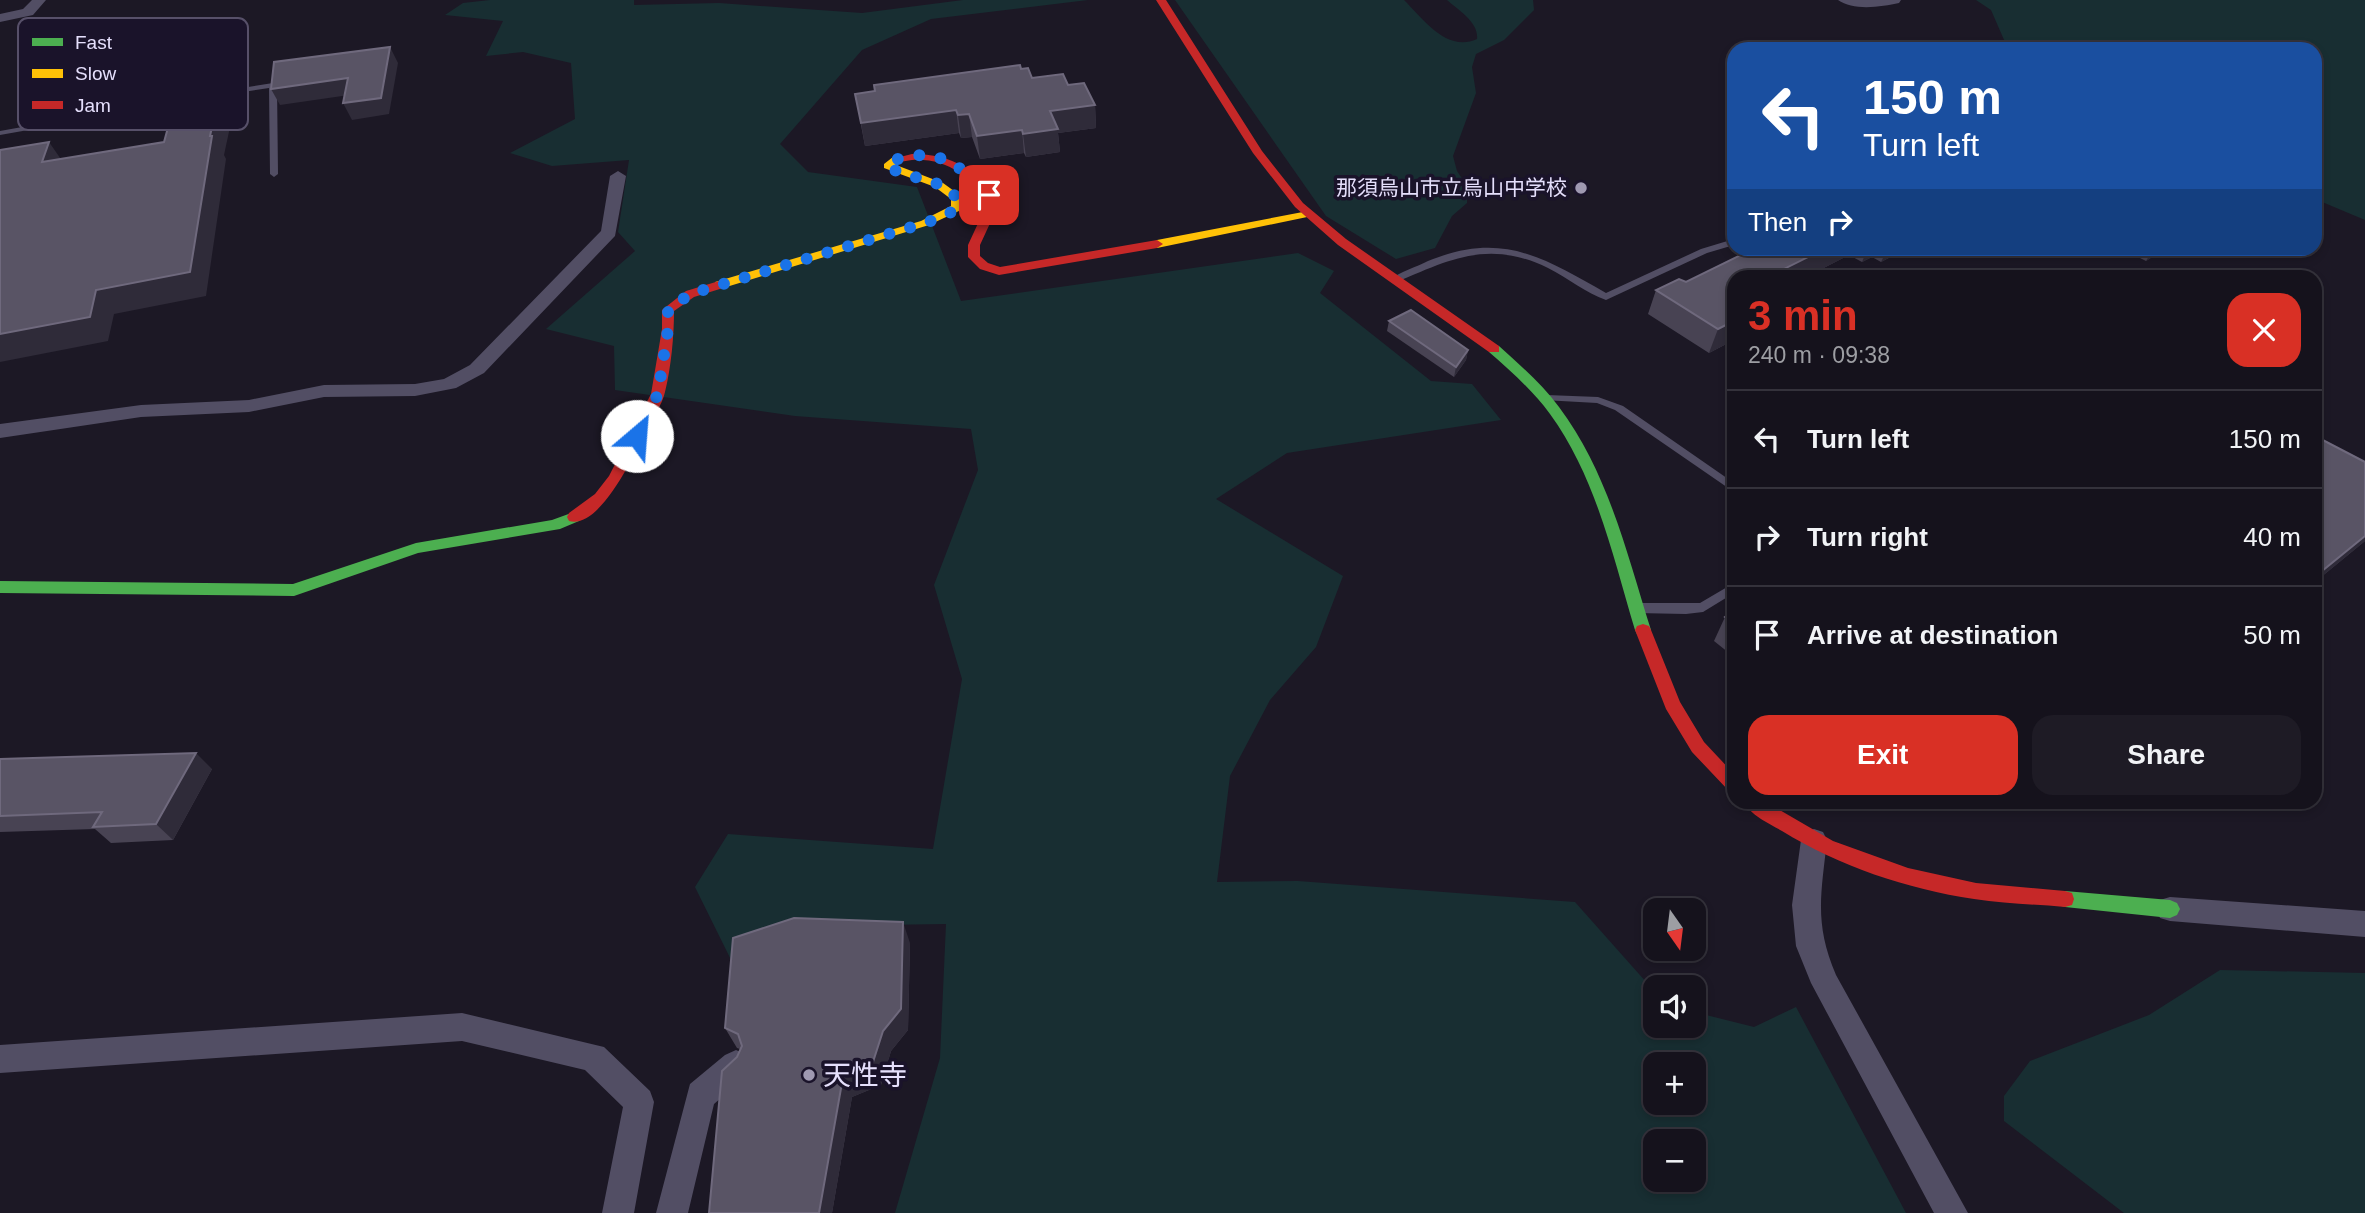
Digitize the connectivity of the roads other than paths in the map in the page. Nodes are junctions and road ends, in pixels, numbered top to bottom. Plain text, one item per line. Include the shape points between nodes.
1 (39, 0) edge
2 (1161, 0) edge
3 (1845, 0) edge
4 (1894, 0) edge
5 (0, 18) edge
6 (248, 89) edge
7 (18, 130) edge
8 (0, 133) edge
9 (274, 174) dead end
10 (618, 176) dead end
11 (1308, 214) junction
12 (1727, 244) edge
13 (1394, 280) junction
14 (1547, 398) junction
15 (0, 431) edge
16 (1727, 483) edge
17 (0, 587) edge
18 (1727, 592) edge
19 (1635, 608) junction
20 (1727, 777) edge
21 (1762, 809) edge
22 (1814, 840) junction
23 (2170, 909) joint
24 (2365, 925) edge
25 (0, 1059) edge
26 (736, 1065) edge
27 (618, 1213) edge
28 (672, 1213) edge
29 (1952, 1213) edge

1 - 5 street via 29,12
2 - 11 street via 1265,164
3 - 4 street
6 - 9 lane via 272,85
7 - 8 lane
10 - 15 street via 609,232 477,369 449,384 415,390 324,391 249,406 141,411
11 - 13 street
11 - 17 street via 999,271 974,257 974,245 992,205 981,185 933,156 893,160 888,166 894,171 948,188 957,198 957,208 925,223 690,294 668,310 658,394 615,478 579,515 555,526 416,548 293,590
12 - 13 lane via 1606,297 1541,260 1499,248 1452,256
13 - 14 street via 1498,352
14 - 16 lane via 1598,400 1619,408
14 - 19 street via 1598,484
18 - 19 lane via 1703,607
19 - 20 street via 1667,697 1686,729
21 - 22 street
22 - 23 street via 1886,871 1965,888
22 - 29 street via 1806,905 1810,946 1825,983
23 - 24 street
25 - 27 street via 463,1027 593,1057 639,1102
26 - 28 street via 701,1095

